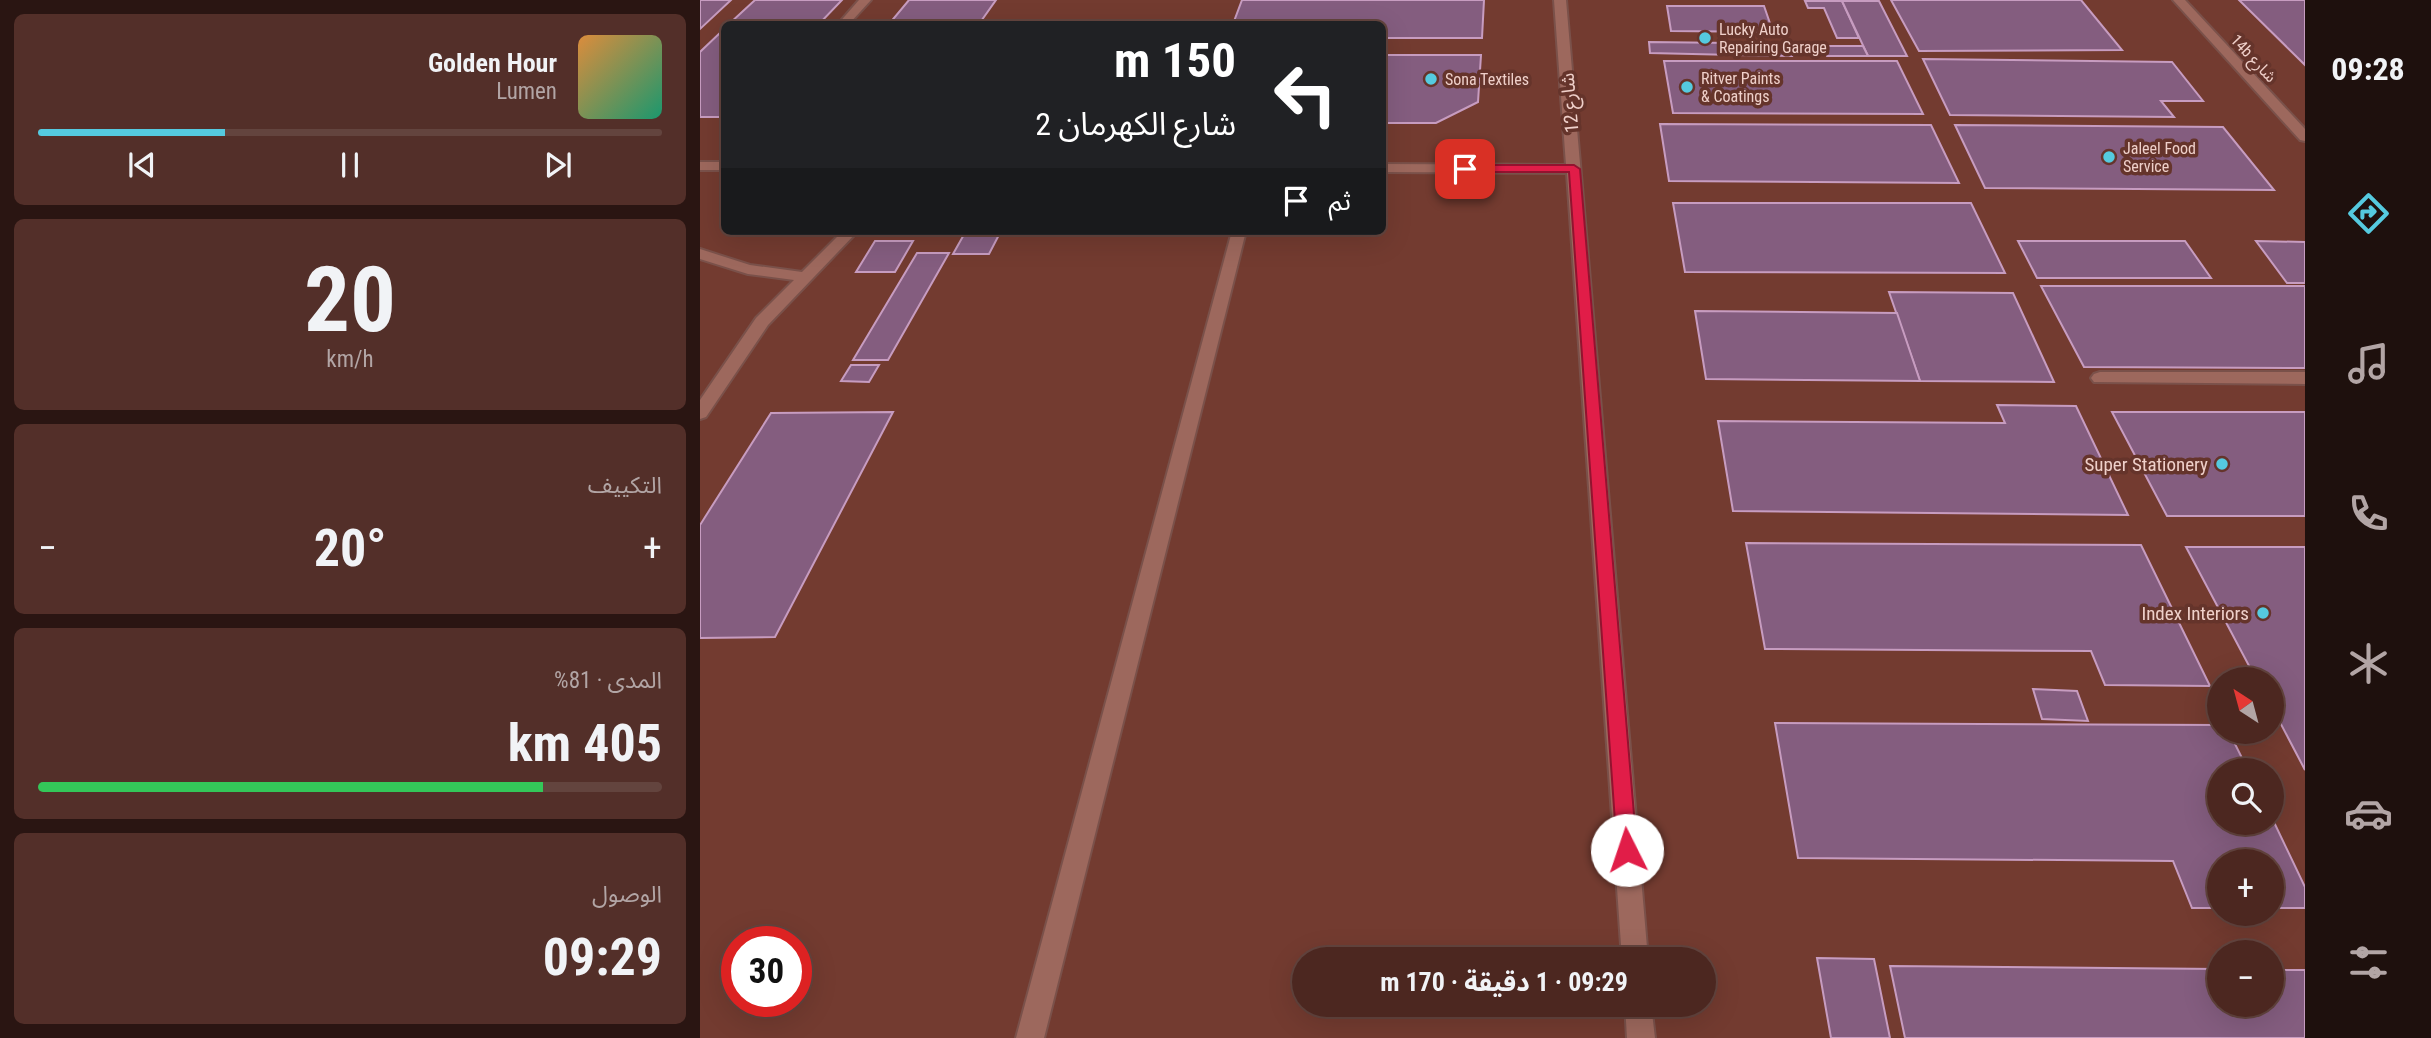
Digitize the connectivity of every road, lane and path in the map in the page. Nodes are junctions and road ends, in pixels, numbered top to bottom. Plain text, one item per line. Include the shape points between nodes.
1 (865, 0) edge
2 (1560, 0) edge
3 (2179, 0) edge
4 (846, 21) edge
5 (2305, 137) edge
6 (721, 164) edge
7 (700, 166) edge
8 (1386, 168) edge
9 (1574, 169) junction
10 (847, 235) edge
11 (1238, 235) edge
12 (700, 254) edge
13 (803, 278) junction
14 (2100, 378) dead end
15 (2305, 378) edge
16 (700, 413) edge
17 (1634, 947) edge
18 (1640, 1017) edge
19 (1030, 1038) edge
20 (1641, 1038) edge

1 - 4 street
2 - 9 street, شارع 12
3 - 5 street, 14b شارع
6 - 7 street
8 - 9 street
9 - 17 street, شارع 12
10 - 13 street
11 - 19 street
12 - 13 street via 748,269
13 - 16 street via 762,322
14 - 15 street
18 - 20 street

